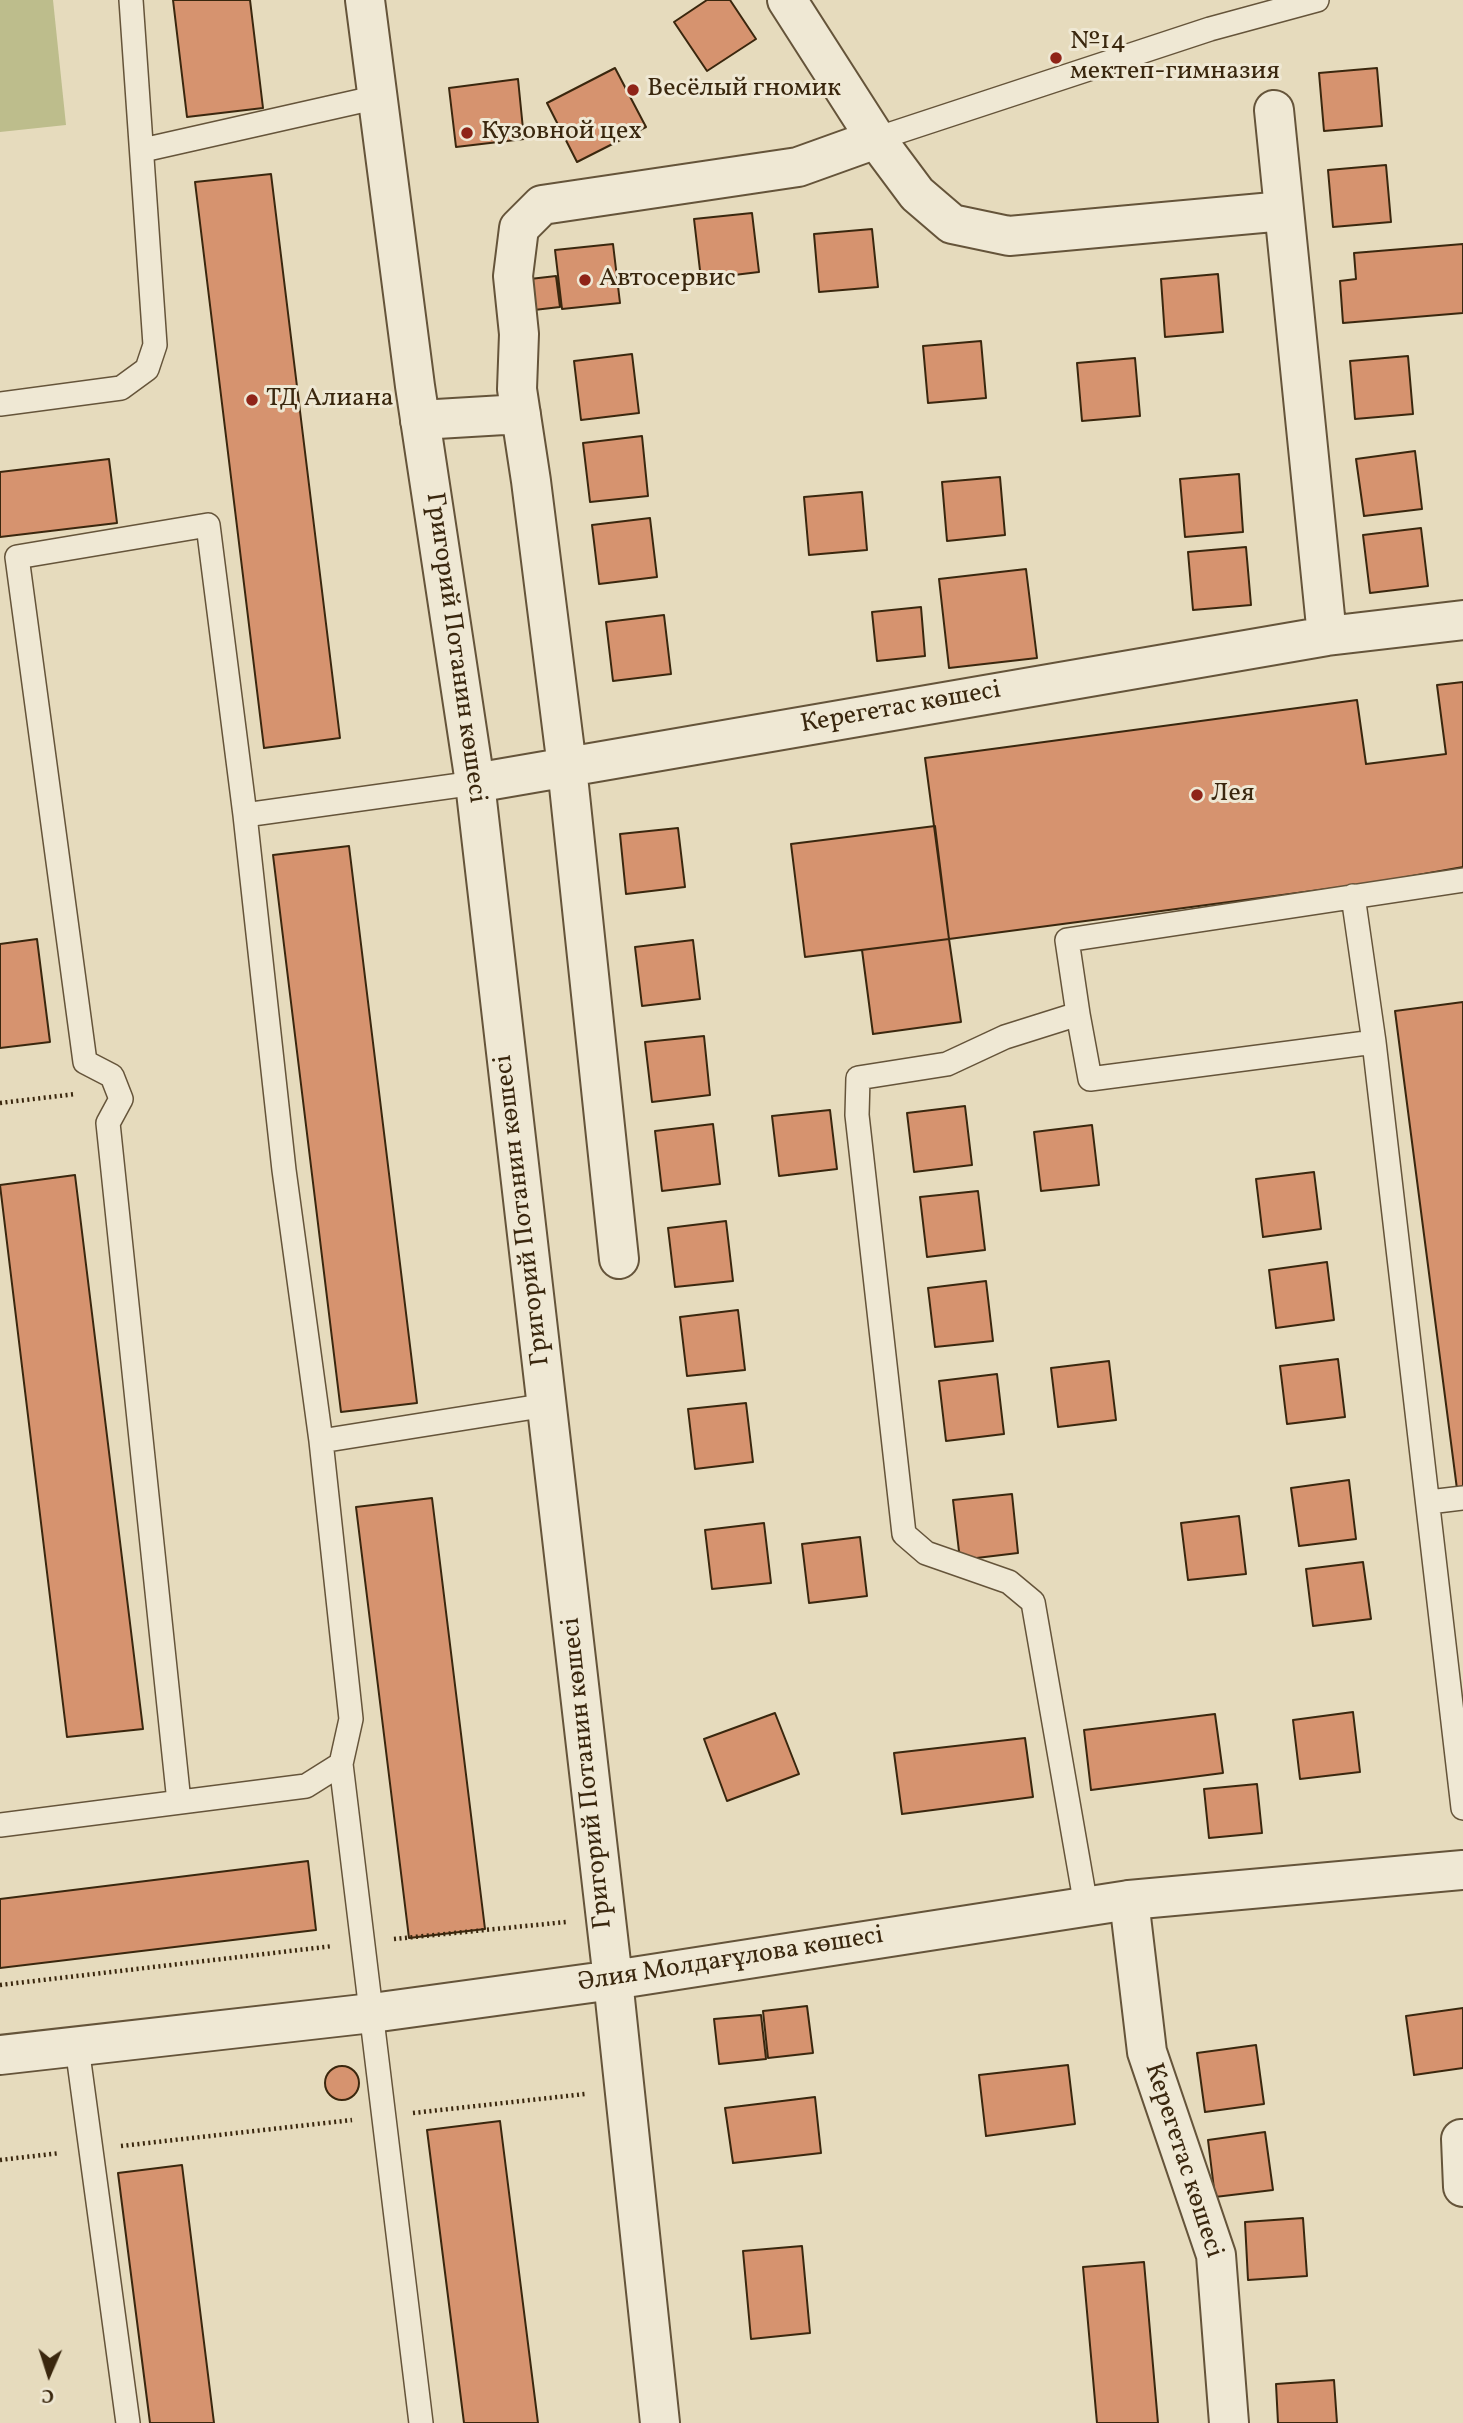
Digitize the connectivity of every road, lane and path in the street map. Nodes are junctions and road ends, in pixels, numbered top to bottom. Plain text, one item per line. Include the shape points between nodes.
1 (131, 0) edge
2 (365, 0) edge
3 (787, 0) edge
4 (1317, 0) edge
5 (378, 97) junction
6 (1274, 110) dead end
7 (876, 139) junction
8 (143, 150) junction
9 (1284, 211) junction
10 (0, 404) edge
11 (521, 414) junction
12 (420, 420) junction
13 (1463, 620) edge
14 (1328, 636) junction
15 (567, 767) junction
16 (475, 783) junction
17 (245, 815) junction
18 (1463, 880) edge
19 (1353, 897) junction
20 (1078, 1014) junction
21 (1374, 1042) junction
22 (112, 1076) junction
23 (0, 1103) edge
24 (620, 1259) dead end
25 (547, 1405) junction
26 (321, 1441) junction
27 (1463, 1497) edge
28 (1429, 1502) junction
29 (341, 1764) junction
30 (179, 1802) junction
31 (1463, 1808) edge
32 (0, 1825) edge
33 (1463, 1870) edge
34 (1129, 1900) junction
35 (1086, 1906) junction
36 (605, 1919) junction
37 (363, 1942) junction
38 (612, 1980) junction
39 (0, 1985) edge
40 (372, 2014) junction
41 (77, 2047) junction
42 (0, 2055) edge
43 (624, 2089) junction
44 (384, 2116) junction
45 (1461, 2139) dead end
46 (92, 2149) junction
47 (0, 2160) edge
48 (1463, 2187) edge
49 (128, 2423) edge
50 (421, 2423) edge
51 (660, 2423) edge
52 (1228, 2423) edge

1 - 8 lane
2 - 5 street, Григорий Потанин көшесі
3 - 7 street
4 - 7 lane via 1210,29
5 - 8 lane
5 - 12 street, Григорий Потанин көшесі
6 - 9 street
7 - 9 street via 917,194 952,224 1009,236
7 - 11 street via 798,167 542,205 519,228 513,276
8 - 10 lane via 155,345 147,369 121,388
9 - 14 street
11 - 12 street
11 - 15 street
12 - 16 street, Григорий Потанин көшесі
13 - 14 street, Керегетас көшесі
14 - 15 street, Керегетас көшесі
15 - 16 street, Керегетас көшесі
15 - 24 street
16 - 17 lane
16 - 25 street, Григорий Потанин көшесі
17 - 22 lane via 208,525 17,557 85,1062
17 - 26 lane via 284,1170
18 - 19 lane
19 - 20 lane via 1067,940
19 - 21 lane
20 - 21 lane via 1090,1079
20 - 35 lane via 1005,1037 947,1064 858,1078 857,1115 904,1534 926,1553 1009,1582 1033,1602
21 - 28 lane
22 - 23 path via 74,1095
22 - 30 lane via 121,1099 108,1123
25 - 26 lane
25 - 36 street, Григорий Потанин көшесі
26 - 29 lane via 351,1719
27 - 28 lane
28 - 31 lane
29 - 30 lane via 306,1786
29 - 37 lane
30 - 32 lane
33 - 34 street, Әлия Молдағұлова көшесі
34 - 35 street, Әлия Молдағұлова көшесі
34 - 52 street, Керегетас көшесі via 1147,2052 1216,2255
35 - 38 street, Әлия Молдағұлова көшесі
36 - 37 path
36 - 38 street, Григорий Потанин көшесі
37 - 39 path
37 - 40 lane
38 - 40 street, Әлия Молдағұлова көшесі
38 - 43 street, Григорий Потанин көшесі
40 - 41 street, Әлия Молдағұлова көшесі
40 - 44 lane
41 - 42 street, Әлия Молдағұлова көшесі
41 - 46 lane
43 - 44 path
43 - 51 street, Григорий Потанин көшесі
44 - 46 path
44 - 50 lane
45 - 48 street
46 - 47 path
46 - 49 lane

